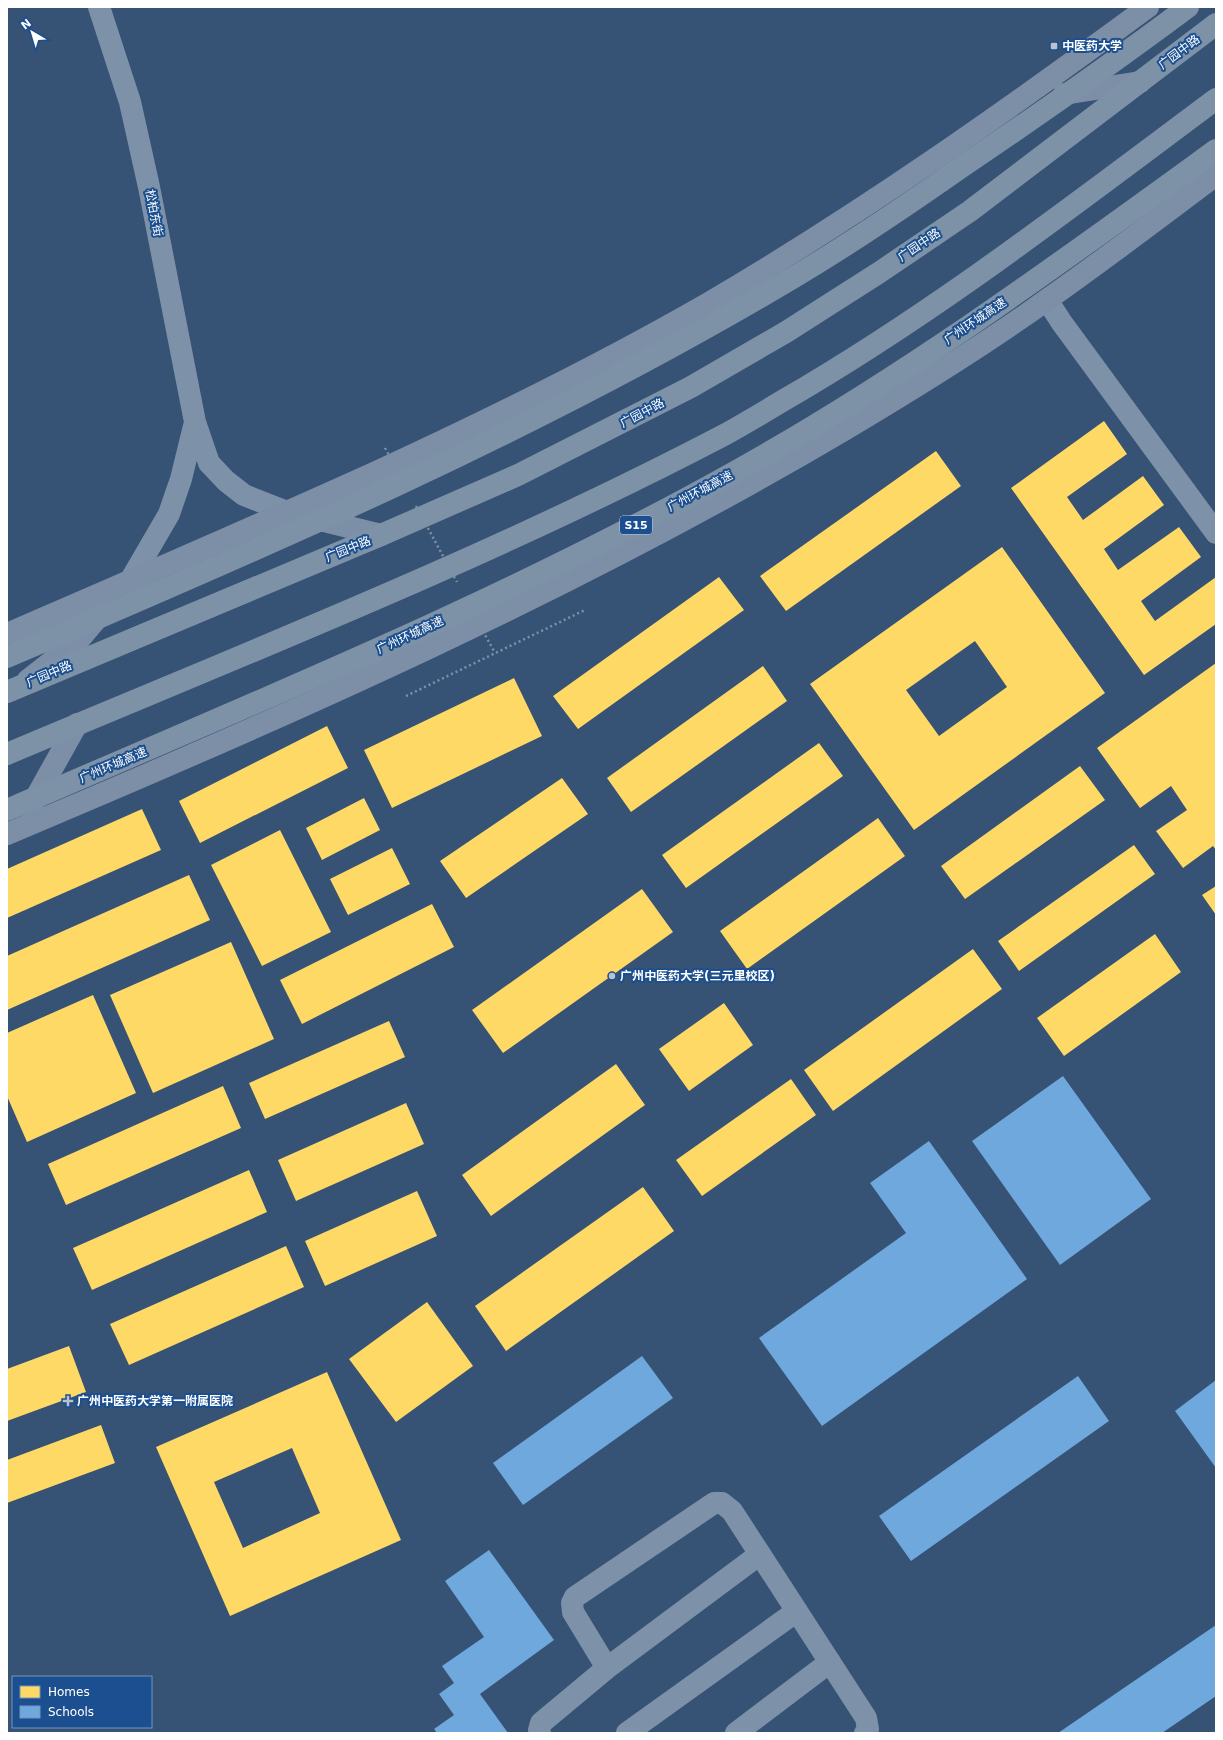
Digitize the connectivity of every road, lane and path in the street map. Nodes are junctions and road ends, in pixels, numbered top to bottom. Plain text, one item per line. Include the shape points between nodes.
1 (99, 7) edge
2 (1148, 7) edge
3 (1188, 7) edge
4 (1216, 24) edge
5 (1140, 82) junction
6 (1216, 99) edge
7 (1019, 102) junction
8 (1216, 150) edge
9 (1216, 175) edge
10 (1047, 300) junction
11 (195, 422) junction
12 (385, 448) dead end
13 (392, 462) dead end
14 (414, 503) dead end
15 (287, 512) junction
16 (1216, 533) edge
17 (381, 535) junction
18 (130, 581) junction
19 (458, 585) dead end
20 (585, 610) dead end
21 (480, 626) dead end
22 (7, 634) edge
23 (495, 653) junction
24 (7, 656) edge
25 (12, 690) edge
26 (406, 696) dead end
27 (76, 724) junction
28 (7, 754) edge
29 (7, 810) edge
30 (12, 832) edge
31 (760, 1554) junction
32 (797, 1611) junction
33 (830, 1662) junction
34 (607, 1668) junction
35 (540, 1733) edge
36 (627, 1733) edge
37 (736, 1733) edge
38 (865, 1733) edge

1 - 11 street, 松柏东街 via 130,102
2 - 7 main road
3 - 24 highway, bridge via 899,210 785,283 654,356 512,431 394,488 234,560
4 - 5 highway, 广园中路
5 - 7 main road
5 - 17 highway, 广园中路 via 970,211 786,332 691,387 518,476
6 - 27 highway via 1039,232 948,296 815,382 725,434 553,520 414,582
7 - 15 main road via 882,196 705,305 470,428
8 - 29 highway, 广州环城高速 / S15, bridge via 961,332 733,473 561,564 416,632 265,700
9 - 10 main road
10 - 16 street
10 - 30 main road via 845,430 630,549 379,673 175,764
11 - 15 street, 松柏东街 via 209,463 226,482 244,495
11 - 18 street via 181,480 169,514
12 - 13 path, bridge
14 - 19 path, bridge
15 - 17 main road
15 - 18 main road
17 - 25 highway, 广园中路
18 - 22 main road
18 - 25 main road via 78,641
20 - 23 path
21 - 23 path, bridge
23 - 26 path
27 - 28 highway
27 - 30 main road
31 - 32 street
31 - 34 street
31 - 34 street via 732,1511 722,1503 714,1503 575,1597 572,1603 573,1612
32 - 33 street
32 - 36 street
33 - 37 street
33 - 38 street via 866,1718 868,1729
34 - 35 street via 541,1723

